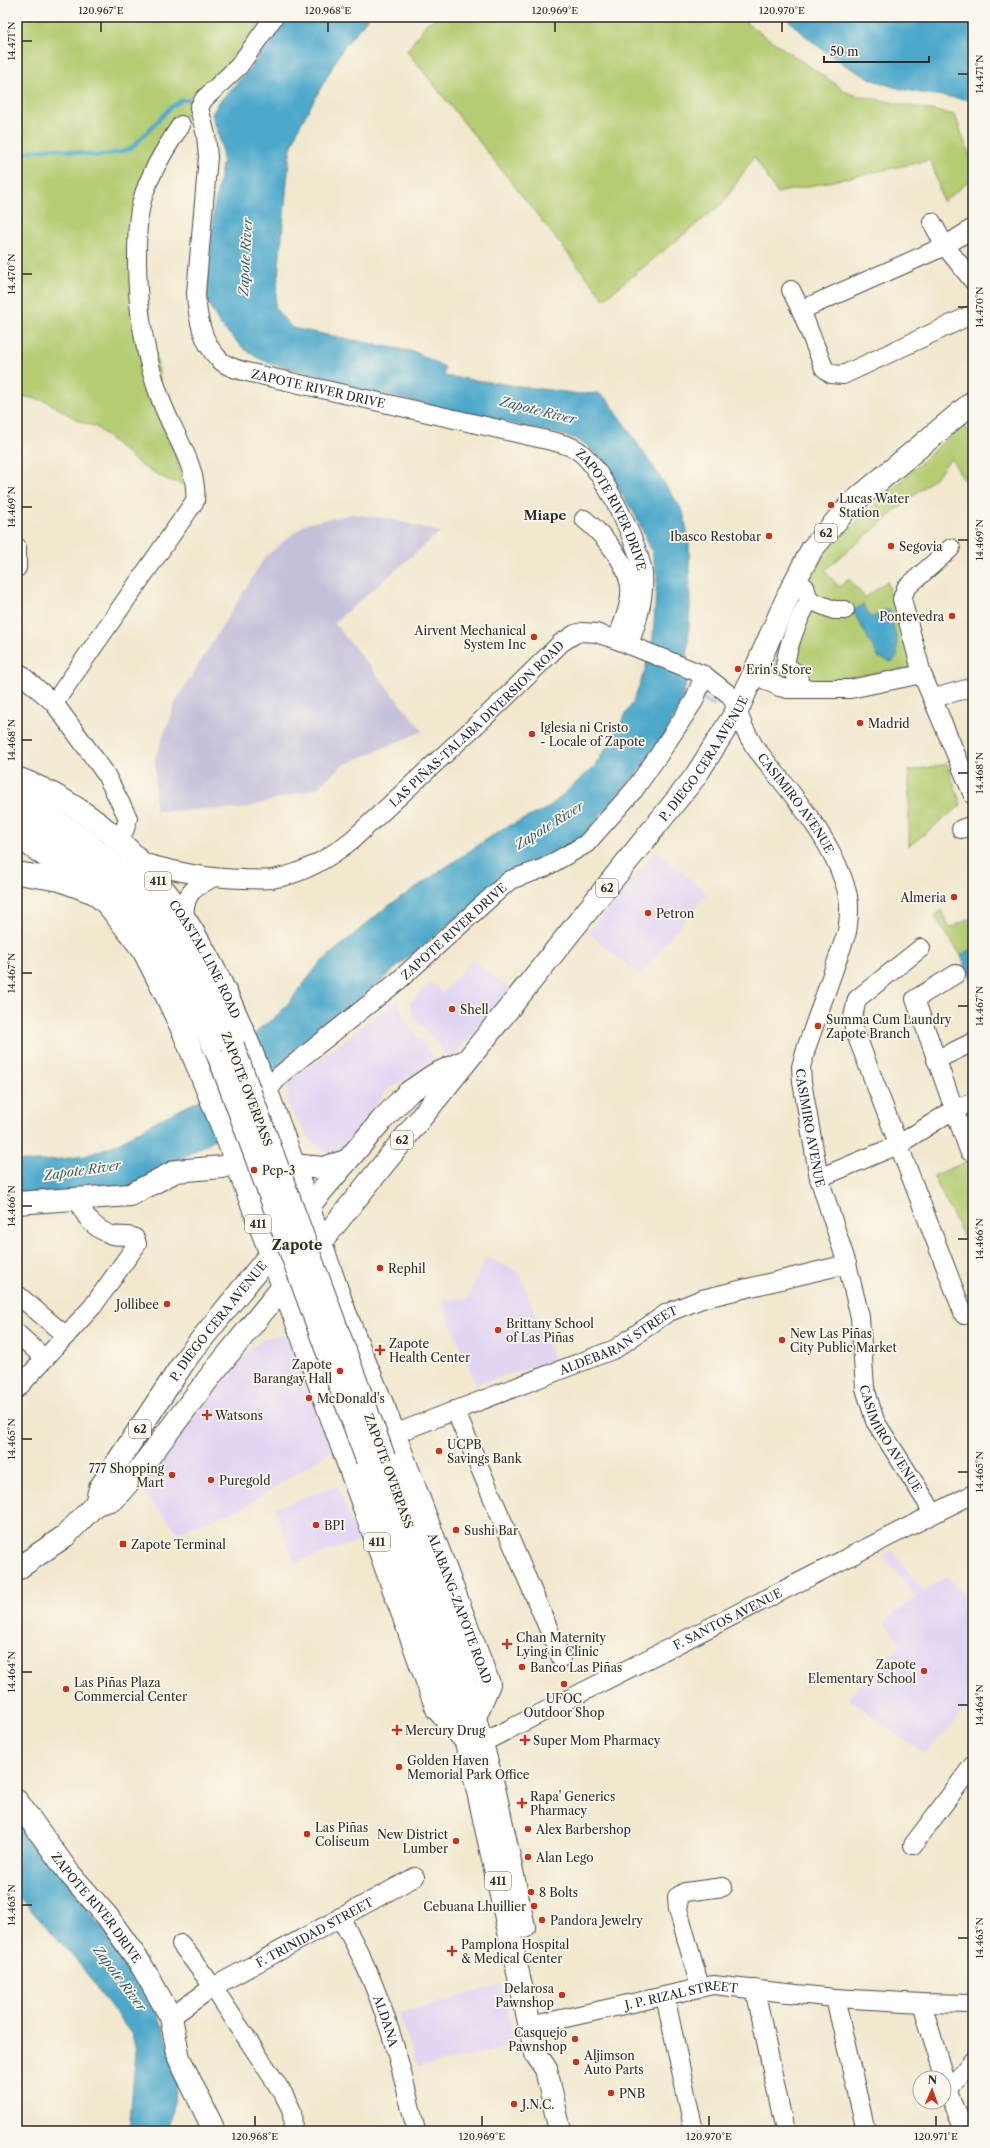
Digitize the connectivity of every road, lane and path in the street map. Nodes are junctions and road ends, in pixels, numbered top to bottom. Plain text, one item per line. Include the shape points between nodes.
1 (274, 17) edge
2 (181, 125) dead end
3 (932, 222) dead end
4 (973, 228) edge
5 (945, 246) junction
6 (973, 281) edge
7 (791, 290) dead end
8 (801, 310) junction
9 (973, 314) edge
10 (973, 402) edge
11 (584, 518) dead end
12 (17, 547) edge
13 (951, 548) dead end
14 (17, 568) edge
15 (845, 610) dead end
16 (630, 646) junction
17 (786, 666) junction
18 (17, 671) edge
19 (760, 673) junction
20 (922, 674) junction
21 (698, 683) junction
22 (794, 684) junction
23 (973, 687) edge
24 (934, 698) junction
25 (54, 703) junction
26 (738, 709) junction
27 (17, 778) edge
28 (973, 795) edge
29 (18, 806) edge
30 (17, 836) edge
31 (119, 840) junction
32 (141, 862) junction
33 (17, 873) edge
34 (212, 878) junction
35 (96, 893) junction
36 (184, 917) junction
37 (921, 948) dead end
38 (956, 974) dead end
39 (973, 1042) edge
40 (468, 1060) junction
41 (936, 1060) junction
42 (266, 1090) junction
43 (973, 1102) edge
44 (953, 1110) junction
45 (898, 1145) junction
46 (968, 1151) dead end
47 (346, 1161) junction
48 (293, 1163) junction
49 (236, 1164) junction
50 (819, 1178) junction
51 (247, 1193) junction
52 (80, 1199) junction
53 (17, 1203) edge
54 (308, 1207) junction
55 (321, 1242) junction
56 (270, 1255) junction
57 (847, 1264) junction
58 (282, 1286) junction
59 (18, 1295) edge
60 (342, 1301) junction
61 (294, 1314) junction
62 (964, 1315) dead end
63 (247, 1331) junction
64 (17, 1333) edge
65 (66, 1336) junction
66 (303, 1338) junction
67 (45, 1359) junction
68 (18, 1386) edge
69 (455, 1410) junction
70 (394, 1434) junction
71 (973, 1494) edge
72 (96, 1504) junction
73 (933, 1514) junction
74 (17, 1569) edge
75 (561, 1658) dead end
76 (454, 1670) junction
77 (475, 1717) junction
78 (473, 1740) junction
79 (972, 1770) edge
80 (17, 1801) edge
81 (912, 1845) dead end
82 (415, 1877) dead end
83 (723, 1887) dead end
84 (340, 1917) junction
85 (181, 1944) dead end
86 (700, 1987) junction
87 (213, 1988) junction
88 (755, 1989) junction
89 (665, 1996) junction
90 (834, 1998) junction
91 (922, 2003) junction
92 (973, 2004) edge
93 (170, 2017) junction
94 (537, 2024) junction
95 (973, 2060) edge
96 (942, 2070) edge
97 (952, 2086) edge
98 (952, 2100) edge
99 (212, 2131) edge
100 (293, 2131) edge
101 (416, 2131) edge
102 (560, 2131) edge
103 (694, 2131) edge
104 (785, 2131) edge
105 (866, 2131) edge
106 (965, 2131) edge

1 - 16 street, ZAPOTE RIVER DRIVE via 239,66 204,99 199,108 206,135 208,157 196,307 212,350 225,364 247,372 554,442 581,452 594,467 623,516 640,559 643,595
2 - 25 street via 161,157 143,198 137,244 137,290 148,360 162,403 179,439 197,488 195,501
3 - 5 street
4 - 5 street
5 - 6 street
5 - 8 street
7 - 8 street
8 - 9 street via 824,368 831,374 843,374
10 - 19 main road, P. DIEGO CERA AVENUE / 62 via 850,505 812,549 791,589
11 - 16 street via 614,551 630,586
12 - 14 street
13 - 20 street via 906,588 902,599
15 - 17 street via 830,609 807,593 787,655
16 - 21 street, LAS PIÑAS-TALABA DIVERSION ROAD
16 - 34 street, LAS PIÑAS-TALABA DIVERSION ROAD via 596,633 582,632 561,643 367,827 328,857 277,878
17 - 19 street via 776,668 772,672
17 - 22 street via 798,674
18 - 25 street
19 - 22 street via 779,687
19 - 26 main road, P. DIEGO CERA AVENUE / 62
20 - 22 street via 850,689 827,678
20 - 24 street
21 - 26 street, LAS PIÑAS-TALABA DIVERSION ROAD via 731,696
21 - 42 street, ZAPOTE RIVER DRIVE via 634,790 586,844 544,868 510,880 398,981 280,1075
23 - 24 street
24 - 28 street
25 - 31 street via 105,773 128,818
26 - 40 main road, P. DIEGO CERA AVENUE / 62 via 695,778
26 - 50 street, CASIMIRO AVENUE via 754,746 824,838 848,896 847,932 801,1067
27 - 31 main road, COASTAL LINE ROAD / 411 via 68,803
29 - 76 main road, ZAPOTE OVERPASS / 411, bridge via 75,833 121,872 163,920 218,1015 233,1046
30 - 35 main road, 411
31 - 32 main road, COASTAL LINE ROAD / 411
32 - 34 street, LAS PIÑAS-TALABA DIVERSION ROAD via 184,874
32 - 36 main road, COASTAL LINE ROAD / 411
33 - 35 main road via 60,880
34 - 36 street, LAS PIÑAS-TALABA DIVERSION ROAD via 196,886 189,894 184,905
35 - 49 main road, 411 via 143,950 169,1001
36 - 42 main road, COASTAL LINE ROAD / 411 via 214,967 245,1033
37 - 45 street via 857,999 853,1017 854,1029
38 - 41 street via 915,999
39 - 41 street
40 - 47 main road, P. DIEGO CERA AVENUE / 62 via 434,1075 409,1092
40 - 55 main road, P. DIEGO CERA AVENUE / 62
41 - 44 street
42 - 48 main road, COASTAL LINE ROAD / 411
43 - 44 street
44 - 45 street
44 - 46 street
45 - 50 street
45 - 62 street
47 - 48 main road via 322,1168
47 - 54 main road, P. DIEGO CERA AVENUE / 62
48 - 49 main road
48 - 51 main road via 291,1190 268,1198 259,1198
48 - 54 main road, COASTAL LINE ROAD / 411
49 - 51 main road, 411
49 - 52 main road via 205,1170 176,1171 130,1195
50 - 57 street, CASIMIRO AVENUE
51 - 56 main road, 411
52 - 53 main road
52 - 65 street via 80,1207 86,1216 104,1231 113,1235 132,1236 137,1242 93,1306
54 - 55 main road, ALABANG-ZAPOTE ROAD / 411
54 - 56 main road, P. DIEGO CERA AVENUE / 62
55 - 58 main road, P. DIEGO CERA AVENUE / 62
55 - 60 main road, ALABANG-ZAPOTE ROAD / 411
56 - 58 main road, 411
56 - 72 main road, P. DIEGO CERA AVENUE / 62 via 188,1356 100,1488
57 - 69 street, ALDEBARAN STREET via 702,1299 667,1313 615,1349
57 - 73 street, CASIMIRO AVENUE via 862,1335 865,1388 875,1421
58 - 61 main road, 411
58 - 63 main road, P. DIEGO CERA AVENUE / 62
59 - 65 street
60 - 61 main road via 333,1287 315,1283 305,1291
60 - 70 main road, ALABANG-ZAPOTE ROAD / 411
61 - 66 main road, 411
63 - 66 main road via 265,1322 276,1321 293,1328
63 - 72 main road, P. DIEGO CERA AVENUE / 62 via 140,1470 114,1499
64 - 67 street
65 - 67 street
66 - 78 main road, 411 via 437,1708
67 - 68 street
69 - 70 street, ALDEBARAN STREET
69 - 75 street
70 - 77 main road, ALABANG-ZAPOTE ROAD / 411 via 489,1684
71 - 73 street, F. SANTOS AVENUE
72 - 74 main road, P. DIEGO CERA AVENUE / 62 via 64,1536
73 - 78 street, F. SANTOS AVENUE
76 - 77 main road, ZAPOTE OVERPASS / 411
76 - 78 main road, 411
77 - 78 main road, 411
78 - 94 main road, 411 via 475,1777
79 - 81 street
80 - 93 main road, ZAPOTE RIVER DRIVE via 69,1873 107,1916 140,1963
82 - 84 street, F. TRINIDAD STREET
83 - 86 street via 685,1892 677,1897 678,1909
84 - 87 street, F. TRINIDAD STREET
84 - 101 street, ALDANA via 364,1963 388,2022
85 - 87 street
86 - 88 street, J. P. RIZAL STREET via 713,1985
86 - 89 street, J. P. RIZAL STREET
87 - 93 street
87 - 100 street via 284,2095 292,2111
88 - 90 street, J. P. RIZAL STREET
88 - 104 street
89 - 94 street, J. P. RIZAL STREET
89 - 103 street
90 - 91 street, J. P. RIZAL STREET
90 - 105 street
91 - 92 street, J. P. RIZAL STREET
91 - 96 street
93 - 99 main road, ZAPOTE RIVER DRIVE via 179,2058 212,2126
94 - 102 main road, 411 via 536,2054 546,2070
95 - 97 street
98 - 106 street

